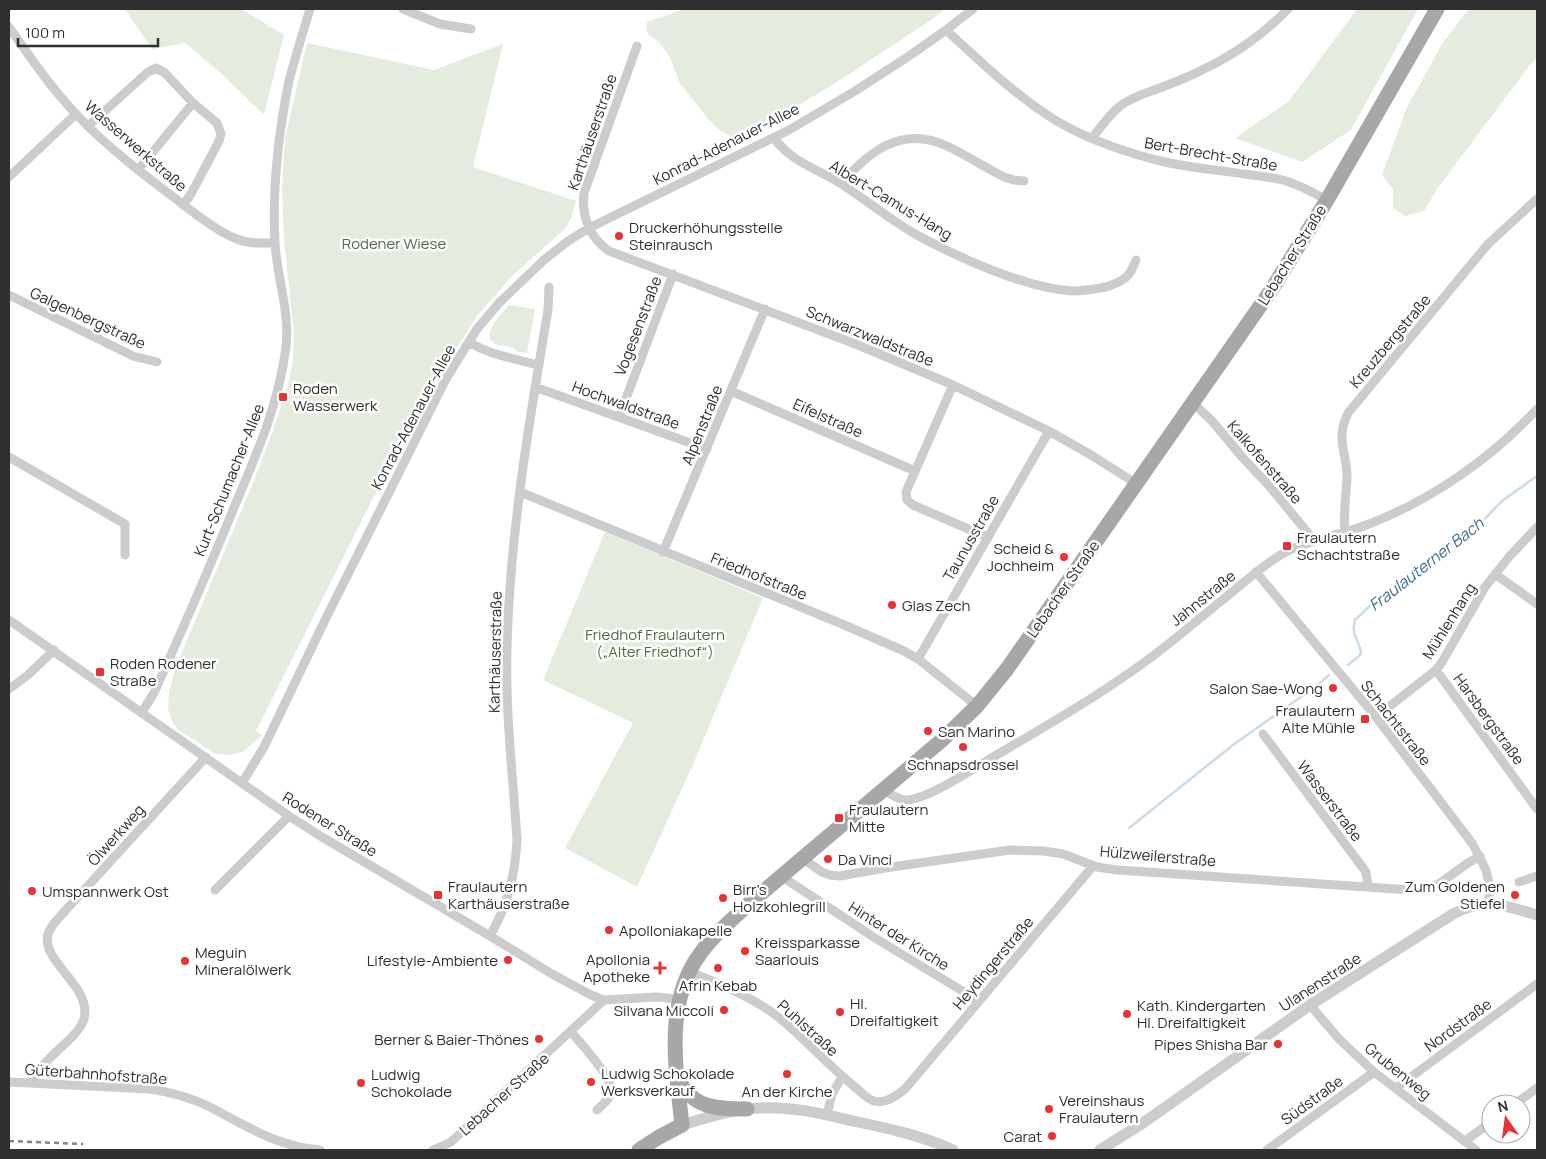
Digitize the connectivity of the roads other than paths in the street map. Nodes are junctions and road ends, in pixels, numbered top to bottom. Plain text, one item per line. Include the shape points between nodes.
1 (310, 9) edge
2 (403, 9) edge
3 (973, 9) edge
4 (1288, 9) edge
5 (1437, 9) edge
6 (9, 27) edge
7 (471, 29) dead end
8 (946, 30) junction
9 (637, 46) dead end
10 (193, 103) junction
11 (76, 114) junction
12 (88, 126) junction
13 (774, 138) junction
14 (1092, 138) junction
15 (138, 170) junction
16 (9, 177) edge
17 (1024, 181) dead end
18 (841, 184) junction
19 (1537, 199) edge
20 (1327, 200) junction
21 (183, 204) junction
22 (589, 228) junction
23 (275, 243) junction
24 (1136, 260) dead end
25 (673, 274) junction
26 (549, 287) dead end
27 (9, 295) edge
28 (765, 309) junction
29 (469, 342) junction
30 (157, 362) dead end
31 (539, 365) junction
32 (953, 385) junction
33 (535, 387) junction
34 (731, 391) junction
35 (1192, 403) junction
36 (1537, 409) edge
37 (619, 416) junction
38 (1049, 431) junction
39 (707, 449) junction
40 (9, 457) edge
41 (914, 471) junction
42 (1137, 484) junction
43 (520, 492) junction
44 (1537, 526) edge
45 (1344, 533) junction
46 (987, 537) junction
47 (1313, 542) junction
48 (663, 552) junction
49 (125, 555) dead end
50 (1256, 572) junction
51 (1495, 574) junction
52 (1537, 604) edge
53 (9, 620) edge
54 (54, 650) junction
55 (918, 659) junction
56 (1436, 670) junction
57 (9, 689) edge
58 (977, 706) junction
59 (142, 712) junction
60 (1376, 717) junction
61 (1263, 734) dead end
62 (206, 757) junction
63 (242, 783) junction
64 (884, 790) junction
65 (1537, 809) edge
66 (289, 816) junction
67 (1480, 856) junction
68 (802, 858) junction
69 (1093, 866) junction
70 (781, 876) junction
71 (1537, 876) edge
72 (1518, 882) dead end
73 (1368, 887) junction
74 (216, 890) dead end
75 (1489, 903) junction
76 (1537, 915) edge
77 (490, 936) junction
78 (690, 972) junction
79 (1537, 984) edge
80 (604, 1000) junction
81 (979, 1000) junction
82 (680, 1001) junction
83 (1310, 1005) junction
84 (571, 1032) junction
85 (1374, 1072) junction
86 (677, 1077) junction
87 (842, 1077) junction
88 (9, 1082) edge
89 (29, 1082) junction
90 (1396, 1088) junction
91 (747, 1109) junction
92 (598, 1110) dead end
93 (827, 1115) junction
94 (682, 1125) junction
95 (1481, 1129) edge
96 (1465, 1141) junction
97 (320, 1150) edge
98 (433, 1150) edge
99 (639, 1150) edge
100 (953, 1150) edge
101 (1100, 1150) edge
102 (1267, 1150) edge
103 (1476, 1150) edge

1 - 23 street, Kurt-Schumacher-Allee via 290,80 275,168
2 - 7 street via 440,24
3 - 8 street, Konrad-Adenauer-Allee
4 - 14 street via 1268,28 1227,57 1128,101 1105,121
5 - 20 main road, Lebacher Straße
6 - 11 street, Wasserwerkstraße
8 - 13 street, Konrad-Adenauer-Allee via 854,91
8 - 14 street, Bert-Brecht-Straße via 1029,102 1056,121
9 - 22 street, Karthäuserstraße via 584,194
10 - 12 street via 165,73 156,68
10 - 15 street
10 - 21 street via 213,119 221,134
11 - 12 street, Wasserwerkstraße
11 - 16 street
12 - 15 street, Wasserwerkstraße
13 - 18 street, Albert-Camus-Hang via 789,155
13 - 22 street, Konrad-Adenauer-Allee
14 - 20 street, Bert-Brecht-Straße via 1130,154 1288,182
15 - 21 street, Wasserwerkstraße
17 - 18 street via 1004,177 946,145 916,138 880,148
18 - 24 street, Albert-Camus-Hang via 915,234 1030,283 1074,291 1100,288 1124,279
19 - 45 street, Kreuzbergstraße via 1488,244 1348,413 1341,434 1346,478
20 - 35 main road, Lebacher Straße via 1272,289
21 - 23 street, Wasserwerkstraße via 235,239
22 - 25 street, Schwarzwaldstraße via 597,242 609,251
22 - 29 street, Konrad-Adenauer-Allee via 520,281
23 - 59 street, Kurt-Schumacher-Allee via 288,329 283,370 274,404 226,527 154,693
25 - 28 street, Schwarzwaldstraße
25 - 37 street, Vogesenstraße
26 - 31 street, Karthäuserstraße
27 - 30 street, Galgenbergstraße via 134,356
28 - 32 street, Schwarzwaldstraße
28 - 34 street, Alpenstraße
29 - 31 street via 483,350
29 - 63 street, Konrad-Adenauer-Allee via 447,377 268,739
31 - 33 street, Karthäuserstraße
32 - 38 street, Schwarzwaldstraße
32 - 41 street
33 - 37 street, Hochwaldstraße
33 - 43 street, Karthäuserstraße
34 - 39 street, Alpenstraße
34 - 41 street, Eifelstraße
35 - 42 main road, Lebacher Straße
35 - 47 street, Kalkofenstraße via 1270,487
36 - 45 street, Jahnstraße via 1493,452 1446,484 1390,516
37 - 39 street, Hochwaldstraße
38 - 42 street, Schwarzwaldstraße
38 - 46 street, Taunusstraße
39 - 48 street, Alpenstraße
40 - 49 street via 125,524
41 - 46 street via 906,492 907,500
42 - 58 main road, Lebacher Straße via 1007,669
43 - 48 street, Friedhofstraße
43 - 77 street, Karthäuserstraße via 510,577 507,649 507,704 517,852 506,904
44 - 51 street, Mühlenhang
45 - 47 street, Jahnstraße
46 - 55 street, Taunusstraße
47 - 50 street, Jahnstraße via 1282,554
48 - 55 street, Friedhofstraße via 842,624
50 - 60 street, Schachtstraße
50 - 64 street, Jahnstraße via 1151,658 973,769 916,798 904,800
51 - 52 street, Mühlenhang
51 - 56 street, Mühlenhang
53 - 54 street, Rodener Straße
54 - 57 street
54 - 59 street, Rodener Straße
55 - 58 street, Friedhofstraße
56 - 60 street, Mühlenhang
56 - 65 street, Harsbergstraße
58 - 64 main road, Lebacher Straße
59 - 62 street, Rodener Straße
60 - 67 street, Schachtstraße
61 - 73 street, Wasserstraße via 1366,872
62 - 63 street, Rodener Straße
62 - 89 street, Ölwerkweg via 49,932 50,952 82,998 84,1020
63 - 66 street, Rodener Straße
64 - 68 main road, Lebacher Straße
66 - 74 street
66 - 77 street, Rodener Straße
67 - 73 street, Hülzweilerstraße via 1429,889
67 - 75 street, Schachtstraße via 1489,883
68 - 69 street, Hülzweilerstraße via 822,872 835,876 1010,850 1063,854
68 - 70 main road, Lebacher Straße
69 - 73 street, Hülzweilerstraße
69 - 81 street, Heydingerstraße
70 - 78 main road, Lebacher Straße via 721,929 699,955
70 - 81 street, Hinter der Kirche via 874,938
71 - 72 street
75 - 76 street
75 - 83 street, Ulanenstraße via 1466,907 1453,914
77 - 80 street, Rodener Straße via 552,974
78 - 82 main road, Lebacher Straße
78 - 87 street, Puhlstraße via 768,1009
79 - 90 street, Nordstraße
80 - 82 street via 656,997
80 - 84 street, Lebacher Straße
81 - 87 street, Heydingerstraße via 905,1089 893,1098 874,1101
82 - 86 main road, Lebacher Straße via 675,1033
83 - 85 street, Grubenweg via 1339,1039
83 - 101 street, Ulanenstraße via 1116,1142
84 - 92 street via 608,1079 611,1088 609,1098
84 - 98 street, Lebacher Straße via 451,1142
85 - 90 street, Grubenweg
85 - 102 street, Südstraße
86 - 91 main road via 695,1100 707,1106
86 - 94 main road, Lebacher Straße
87 - 93 street, Puhlstraße via 832,1094
88 - 89 street, Güterbahnhofstraße
89 - 97 street, Güterbahnhofstraße via 167,1091 205,1105 278,1142
90 - 96 street, Grubenweg
91 - 93 street via 790,1108
91 - 94 street
93 - 100 street via 918,1136
94 - 99 main road
95 - 96 street
96 - 103 street, Grubenweg

